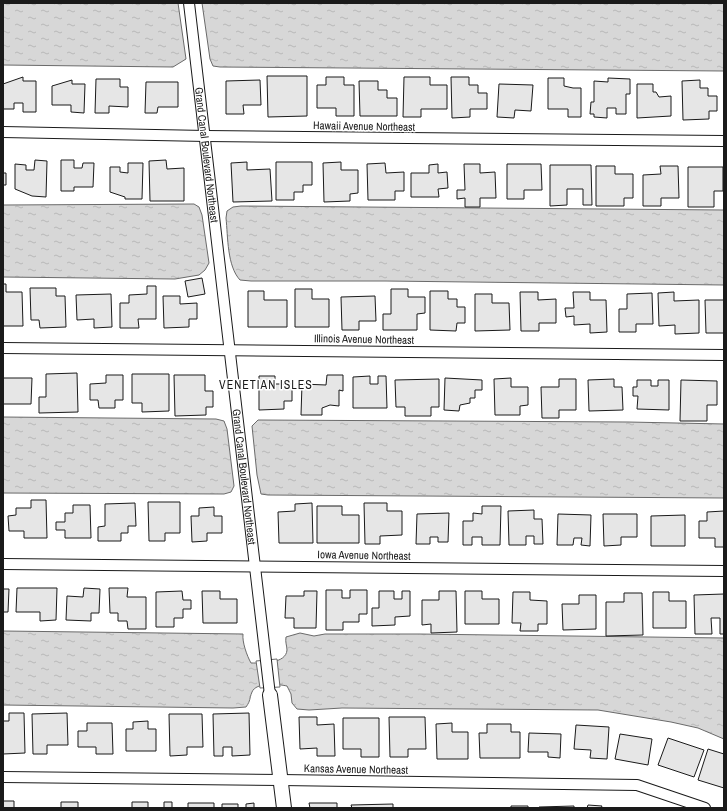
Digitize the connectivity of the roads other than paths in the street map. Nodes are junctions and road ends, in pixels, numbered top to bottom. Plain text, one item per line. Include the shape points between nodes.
1 (189, 3) edge
2 (3, 132) edge
3 (206, 136) junction
4 (724, 141) edge
5 (3, 348) edge
6 (230, 350) junction
7 (724, 355) edge
8 (3, 564) edge
9 (255, 566) junction
10 (724, 571) edge
11 (270, 695) joint
12 (3, 778) edge
13 (281, 780) junction
14 (284, 808) edge
15 (705, 808) edge

1 - 3 street, Grand Canal Boulevard Northeast
2 - 3 street, Hawaii Avenue Northeast
3 - 4 street, Hawaii Avenue Northeast
3 - 6 street, Grand Canal Boulevard Northeast
5 - 6 street, Illinois Avenue Northeast
6 - 7 street, Illinois Avenue Northeast
6 - 9 street, Grand Canal Boulevard Northeast
8 - 9 street, Iowa Avenue Northeast
9 - 10 street, Iowa Avenue Northeast
9 - 11 street, Grand Canal Boulevard Northeast
11 - 13 street, Grand Canal Boulevard Northeast
12 - 13 street, Kansas Avenue Northeast
13 - 14 street, Grand Canal Boulevard Northeast
13 - 15 street, Kansas Avenue Northeast via 637,785

